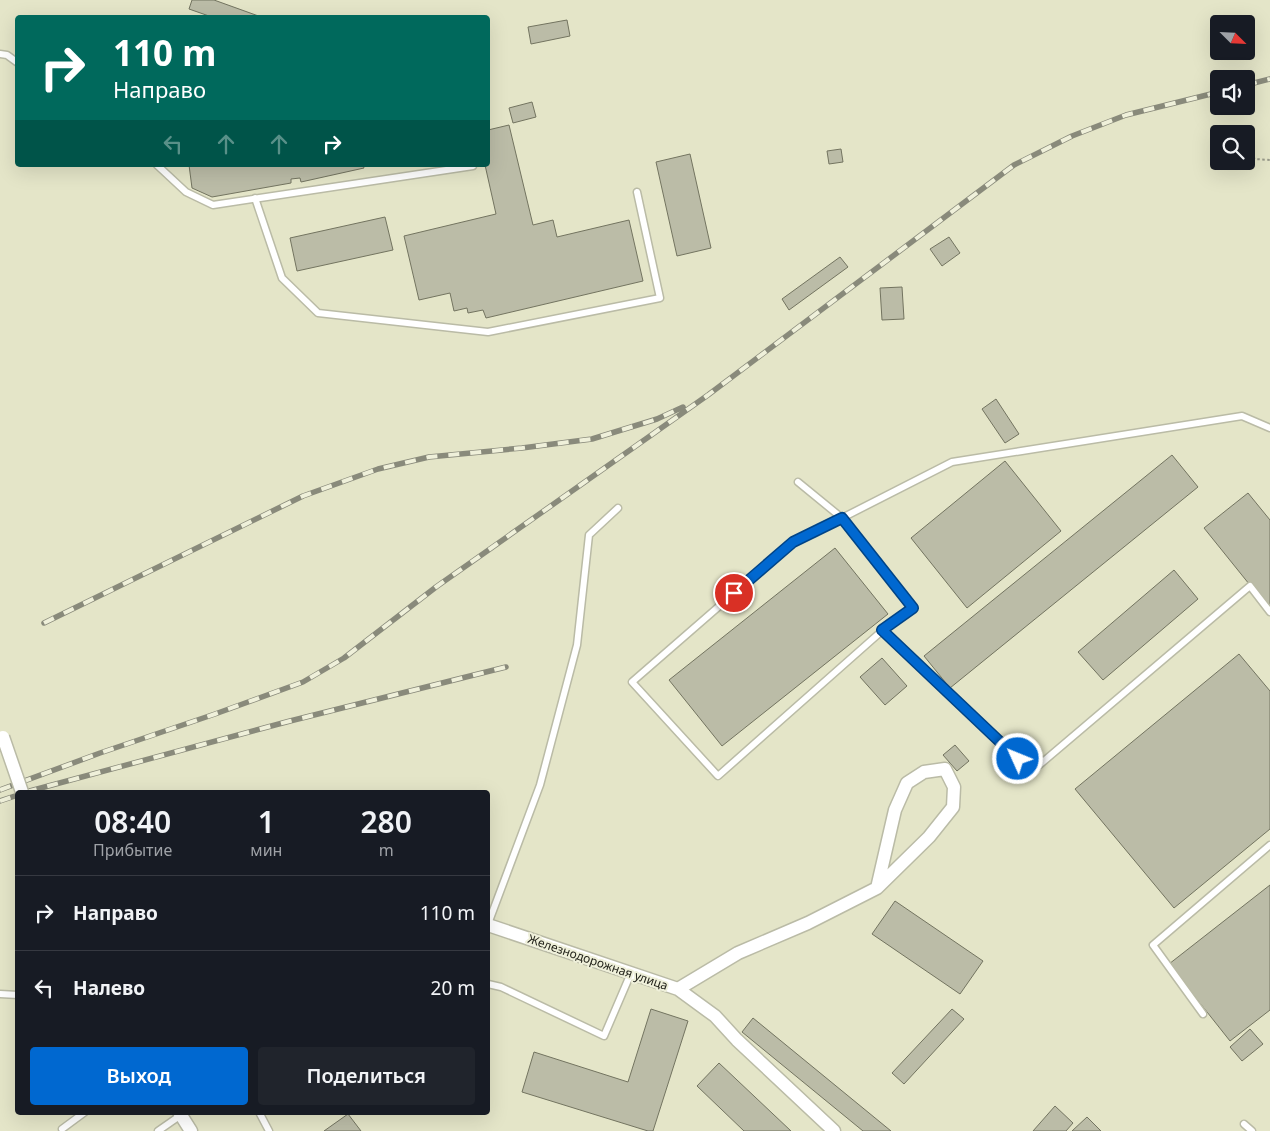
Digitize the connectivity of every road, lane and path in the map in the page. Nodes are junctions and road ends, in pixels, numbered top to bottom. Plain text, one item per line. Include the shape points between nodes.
1 (0, 54) edge
2 (15, 61) edge
3 (1255, 159) edge
4 (1270, 160) edge
5 (159, 167) edge
6 (466, 167) edge
7 (637, 192) dead end
8 (255, 198) junction
9 (1270, 428) edge
10 (798, 482) dead end
11 (618, 508) dead end
12 (842, 518) junction
13 (1270, 612) edge
14 (882, 630) junction
15 (1, 733) edge
16 (21, 790) edge
17 (1270, 845) edge
18 (877, 888) junction
19 (490, 920) edge
20 (490, 926) edge
21 (631, 973) junction
22 (490, 984) edge
23 (678, 989) junction
24 (0, 994) edge
25 (15, 995) edge
26 (1203, 1014) dead end
27 (81, 1115) edge
28 (180, 1115) edge
29 (182, 1115) edge
30 (260, 1115) edge
31 (1244, 1124) dead end
32 (62, 1129) dead end
33 (158, 1131) edge
34 (192, 1131) edge
35 (269, 1131) edge
36 (834, 1131) edge
37 (1252, 1131) edge

1 - 2 lane
3 - 4 path
5 - 8 lane via 186,192 213,204
6 - 8 lane
7 - 8 lane via 660,298 488,332 318,313 282,278
9 - 12 lane via 1242,416 952,462
10 - 12 lane
11 - 19 lane via 589,535 575,655 540,785
12 - 14 lane via 913,608
12 - 14 lane via 793,542 632,682 718,776
13 - 14 lane via 1250,586 1031,772
15 - 16 street, bridge
17 - 26 lane via 1153,945
18 - 18 street via 929,837 953,807 954,787 945,769 924,772 907,783 894,810
18 - 23 street via 738,953
20 - 21 street, Железнодорожная улица
21 - 22 lane via 604,1036
21 - 23 street, Железнодорожная улица
23 - 36 street, Железнодорожная улица via 715,1016
24 - 25 lane
27 - 32 lane
28 - 33 lane
29 - 34 street
30 - 35 lane
31 - 37 lane

